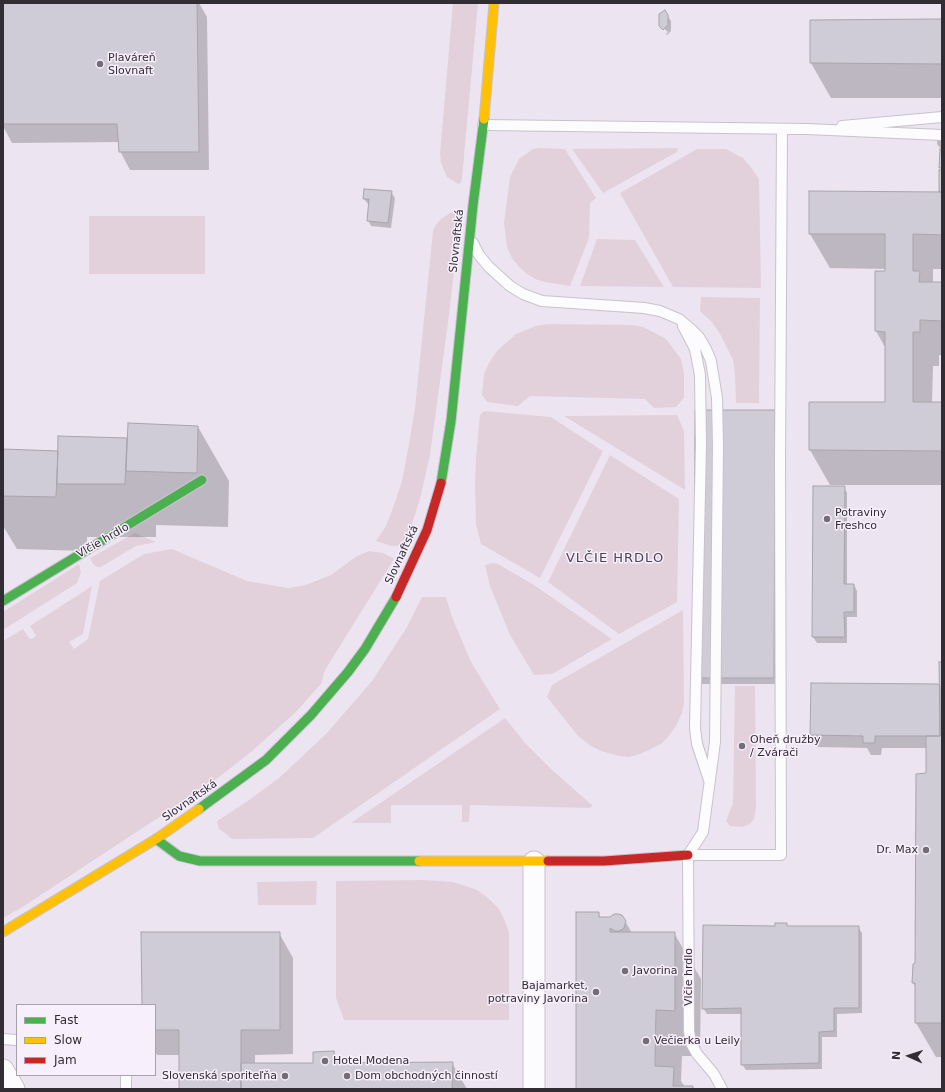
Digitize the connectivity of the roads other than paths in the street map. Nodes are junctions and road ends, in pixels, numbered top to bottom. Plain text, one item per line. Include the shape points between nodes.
1 (494, 3) edge
2 (942, 117) edge
3 (483, 125) junction
4 (782, 129) junction
5 (807, 129) junction
6 (942, 135) edge
7 (470, 238) junction
8 (679, 319) junction
9 (202, 480) dead end
10 (3, 601) edge
11 (710, 784) junction
12 (156, 839) junction
13 (688, 856) junction
14 (534, 862) junction
15 (3, 932) edge
16 (3, 1039) edge
17 (16, 1040) edge
18 (3, 1070) edge
19 (126, 1076) edge
20 (14, 1089) edge
21 (126, 1089) edge
22 (534, 1089) edge
23 (722, 1089) edge

1 - 3 main road, Slovnaftská
2 - 5 lane
3 - 4 lane
3 - 7 main road, Slovnaftská
4 - 5 lane
4 - 13 lane via 781,855
5 - 6 lane
7 - 8 lane via 489,267 523,294 542,301 644,308
7 - 12 main road, Slovnaftská via 451,421 439,490 424,538 397,595 365,649 312,716 241,780
8 - 11 lane via 695,350 700,375 695,728 697,744
8 - 11 lane via 699,337 706,349 712,366 717,398 716,720
9 - 10 main road, Vlčie hrdlo
11 - 13 lane via 703,832
12 - 14 main road via 179,856 200,861
12 - 15 main road, Slovnaftská
13 - 14 main road
13 - 23 lane, Vlčie hrdlo via 689,1031 691,1043 697,1054 714,1074
14 - 22 street
16 - 17 lane
18 - 20 street
19 - 21 lane

